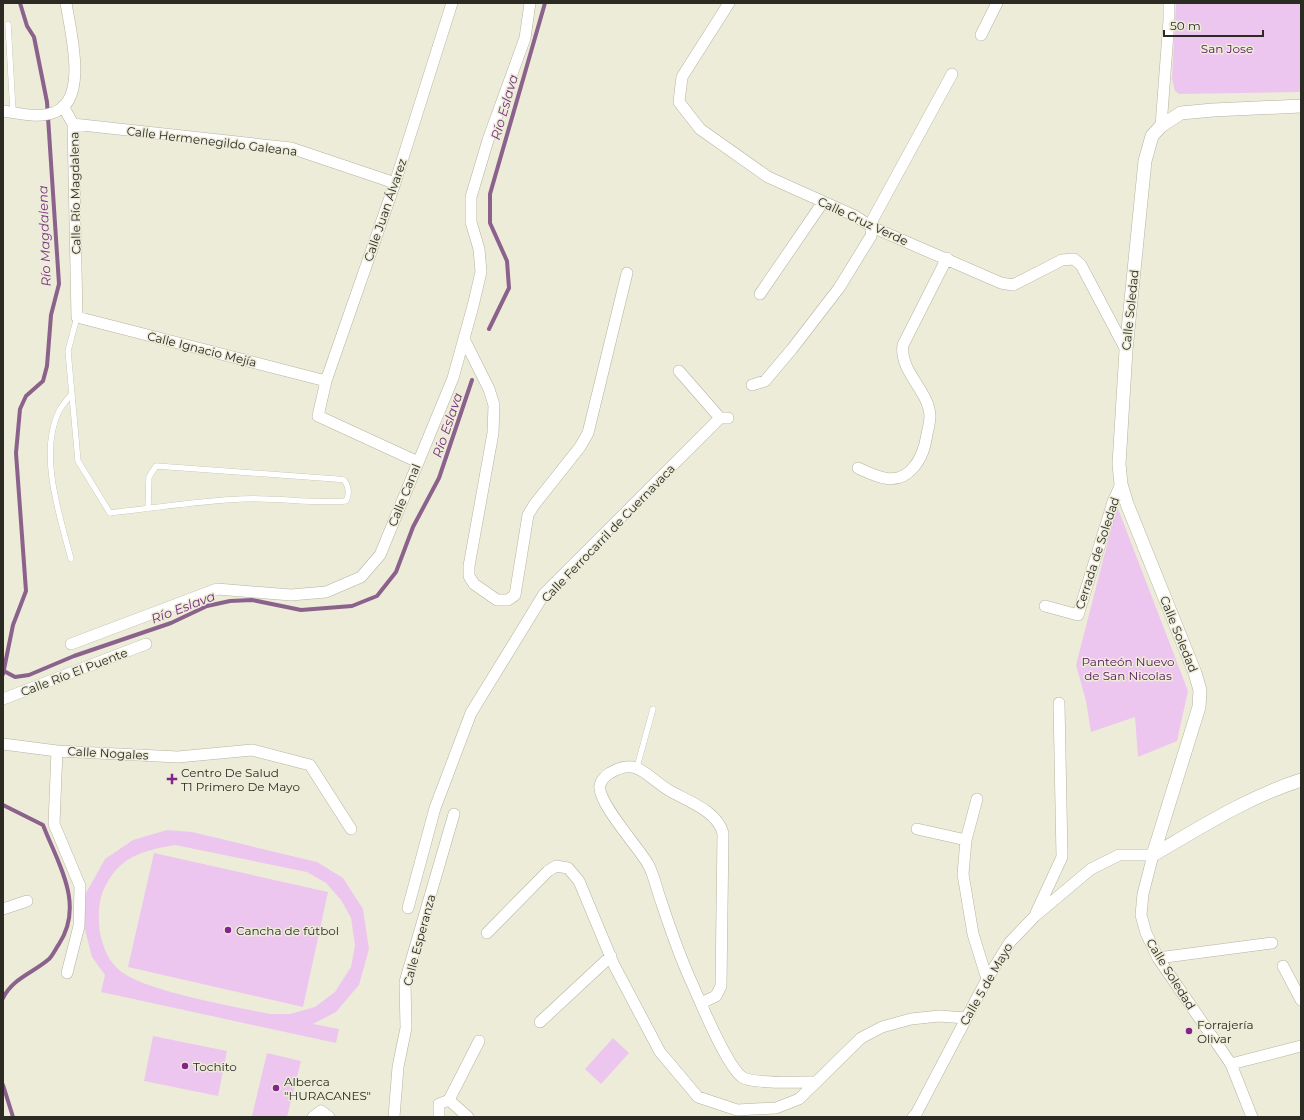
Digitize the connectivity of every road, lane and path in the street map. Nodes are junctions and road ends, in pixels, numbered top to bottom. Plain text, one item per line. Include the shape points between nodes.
1 (66, 3) edge
2 (452, 3) edge
3 (530, 3) edge
4 (729, 3) edge
5 (997, 3) edge
6 (1169, 3) edge
7 (8, 24) dead end
8 (981, 35) dead end
9 (952, 74) dead end
10 (1301, 106) edge
11 (59, 109) junction
12 (8, 112) edge
13 (73, 124) junction
14 (1160, 126) junction
15 (395, 183) junction
16 (823, 202) junction
17 (872, 227) junction
18 (947, 258) junction
19 (627, 273) dead end
20 (760, 294) dead end
21 (77, 317) junction
22 (464, 339) junction
23 (1126, 350) junction
24 (679, 371) dead end
25 (326, 380) junction
26 (752, 385) dead end
27 (72, 393) junction
28 (418, 462) junction
29 (858, 468) dead end
30 (1121, 484) junction
31 (148, 509) junction
32 (71, 560) dead end
33 (1045, 606) dead end
34 (71, 644) dead end
35 (146, 644) dead end
36 (3, 699) edge
37 (1059, 702) dead end
38 (653, 709) dead end
39 (3, 744) edge
40 (57, 751) junction
41 (637, 767) junction
42 (1301, 780) edge
43 (977, 799) dead end
44 (454, 814) dead end
45 (351, 829) dead end
46 (917, 829) dead end
47 (966, 840) junction
48 (1153, 856) junction
49 (27, 901) dead end
50 (408, 908) dead end
51 (3, 909) edge
52 (1035, 916) junction
53 (487, 933) dead end
54 (1272, 943) dead end
55 (610, 956) junction
56 (1158, 958) junction
57 (1283, 966) dead end
58 (67, 973) dead end
59 (987, 979) junction
60 (1301, 1000) edge
61 (701, 1003) junction
62 (966, 1018) junction
63 (540, 1022) dead end
64 (479, 1041) dead end
65 (1301, 1046) edge
66 (1231, 1064) junction
67 (816, 1082) junction
68 (449, 1100) junction
69 (328, 1116) edge
70 (916, 1116) edge
71 (313, 1117) edge
72 (394, 1117) edge
73 (439, 1117) edge
74 (468, 1117) edge
75 (1252, 1117) edge

1 - 11 street via 75,80 69,100
2 - 15 street, Calle Juan Álvarez
3 - 22 street, Calle Canal via 525,38 488,140 471,197 471,222 479,249 481,272
4 - 16 street, Calle Cruz Verde via 682,77 679,102 700,130 768,177
5 - 8 street
6 - 14 street
7 - 12 lane
9 - 17 street via 873,219
10 - 14 street via 1181,113
11 - 12 street via 36,116
11 - 13 street, Calle Río Magdalena
13 - 15 street, Calle Hermenegildo Galeana via 291,148
13 - 21 street, Calle Río Magdalena
14 - 23 street, Calle Soledad via 1152,136 1145,161
15 - 25 street, Calle Juan Álvarez
16 - 17 street, Calle Cruz Verde via 856,216
16 - 20 street
17 - 18 street, Calle Cruz Verde
17 - 26 street via 871,236 839,288 765,382
18 - 23 street, Calle Cruz Verde via 1001,283 1013,285 1062,260 1074,259 1081,265
18 - 29 street via 903,346 902,353 903,361 925,398 930,416 920,460 906,476 892,479 873,475
19 - 22 street via 588,433 528,515 515,595 508,600 497,600 474,584 469,576 493,433 494,405 489,389
21 - 25 street, Calle Ignacio Mejía
21 - 27 lane via 68,351
22 - 28 street, Calle Canal via 453,378
23 - 30 street, Calle Soledad via 1118,464
24 - 50 street, Calle Ferrocarril de Cuernavaca via 724,418 544,594 471,713 435,808
25 - 28 street, Calle Juan Álvarez via 318,416
27 - 31 lane via 78,461 110,513
27 - 32 lane via 59,411 51,440 50,462 52,484
28 - 34 street, Calle Canal via 380,555 360,577 326,592 290,595 217,589
30 - 33 street, Cerrada de Soledad via 1078,615
30 - 48 street, Calle Soledad via 1200,690 1199,707
31 - 31 lane via 149,476 156,466 344,480 348,486 349,496 346,501 331,503 242,499
35 - 36 street, Calle Río El Puente
37 - 52 street via 1062,857
38 - 41 lane
39 - 40 street
40 - 45 street, Calle Nogales via 178,757 252,750 310,765
40 - 58 street, Calle Nogales via 54,824 80,886 78,926
41 - 61 street via 622,766 606,775 600,785 601,795 648,865 680,957
41 - 61 street via 661,786 700,807 721,826 723,833 721,986 716,996
42 - 48 street via 1217,817
43 - 47 street
44 - 72 street, Calle Esperanza via 405,982 406,1028 398,1067
46 - 47 street
47 - 59 street via 963,874 974,934
48 - 52 street, Calle 5 de Mayo via 1119,854 1091,869
48 - 56 street, Calle Soledad via 1143,894 1141,915
49 - 51 street
52 - 59 street, Calle 5 de Mayo via 1010,942
53 - 55 street via 548,871 556,866 568,868 579,881
54 - 56 street
55 - 63 street
55 - 67 street via 660,1052 698,1097 738,1110 776,1108 799,1099
56 - 66 street, Calle Soledad
57 - 60 street
59 - 62 street, Calle 5 de Mayo
61 - 67 street via 732,1065 742,1078 757,1081
62 - 67 street via 939,1016 911,1019 882,1027 861,1038
62 - 70 street, Calle 5 de Mayo
64 - 68 street
65 - 66 street
66 - 75 street, Calle Soledad
68 - 73 street via 439,1104
68 - 74 street
69 - 71 street via 321,1111

